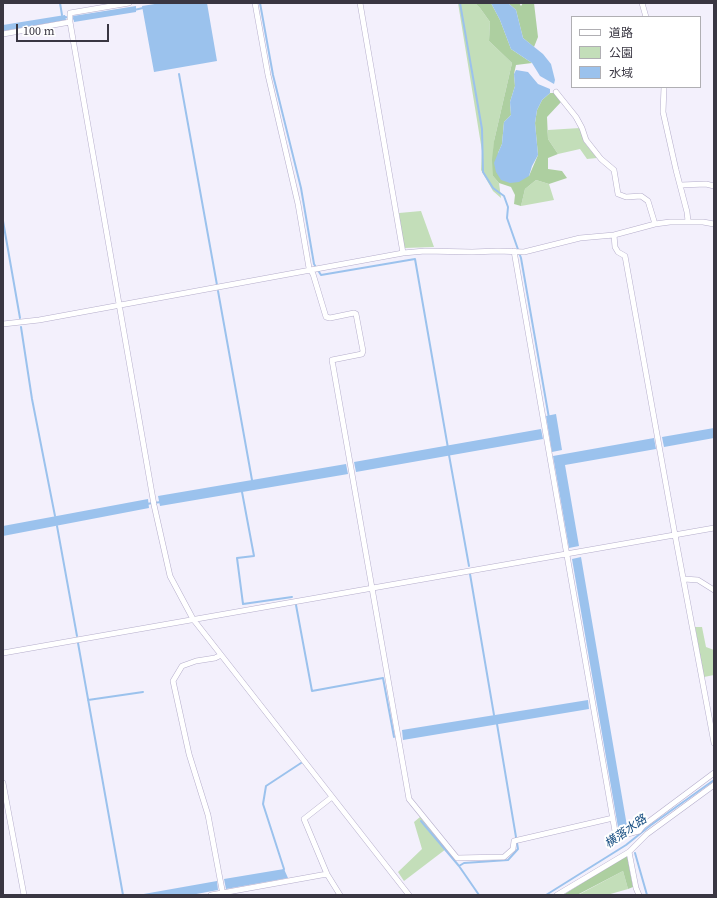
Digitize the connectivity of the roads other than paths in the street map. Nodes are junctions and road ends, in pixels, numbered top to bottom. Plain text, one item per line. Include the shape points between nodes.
1 (129, 3) edge
2 (255, 3) edge
3 (360, 3) edge
4 (642, 3) edge
5 (646, 16) edge
6 (70, 19) junction
7 (3, 34) edge
8 (664, 88) edge
9 (556, 92) dead end
10 (681, 185) junction
11 (714, 186) edge
12 (688, 221) junction
13 (655, 224) junction
14 (714, 224) edge
15 (614, 235) junction
16 (514, 252) junction
17 (403, 253) junction
18 (313, 270) junction
19 (118, 306) junction
20 (3, 324) edge
21 (714, 528) edge
22 (675, 535) junction
23 (566, 554) junction
24 (684, 580) junction
25 (372, 588) junction
26 (714, 590) edge
27 (193, 619) junction
28 (3, 653) edge
29 (221, 655) junction
30 (714, 743) edge
31 (714, 773) edge
32 (3, 783) edge
33 (714, 785) edge
34 (332, 796) junction
35 (613, 818) junction
36 (643, 826) junction
37 (647, 834) junction
38 (629, 852) junction
39 (327, 874) junction
40 (222, 889) edge
41 (24, 895) edge
42 (212, 895) edge
43 (340, 895) edge
44 (409, 895) edge
45 (557, 895) edge
46 (639, 895) edge

1 - 6 street via 70,14
2 - 18 street via 268,75 298,204 309,268
3 - 17 street
4 - 5 street
6 - 7 street
6 - 19 street
8 - 10 street via 663,112
9 - 13 street via 576,117 586,140 614,170 618,194 626,197 641,196 648,201
10 - 11 street
10 - 12 street
12 - 13 street
12 - 14 street
13 - 15 street
15 - 16 street via 580,238 524,252
15 - 22 street via 615,247 625,256
16 - 17 street
16 - 23 street
17 - 18 street
18 - 19 street
18 - 25 street via 326,317 356,314 363,351 362,354 332,360
19 - 20 street
19 - 27 street via 170,576
21 - 22 street
22 - 23 street
22 - 24 street
23 - 25 street
23 - 35 street
24 - 26 street via 698,580
24 - 30 street
25 - 27 street
25 - 35 street via 409,799 456,858 504,857 513,849 516,840
27 - 28 street
27 - 29 street
29 - 34 street
29 - 40 street via 182,666 173,681 189,754 208,815
31 - 36 street
32 - 41 street
33 - 37 street
34 - 39 street via 304,819
34 - 44 street
35 - 36 street via 616,837 639,831
36 - 37 street
37 - 38 street
38 - 45 street
38 - 46 street
39 - 40 street
39 - 43 street
40 - 42 street

